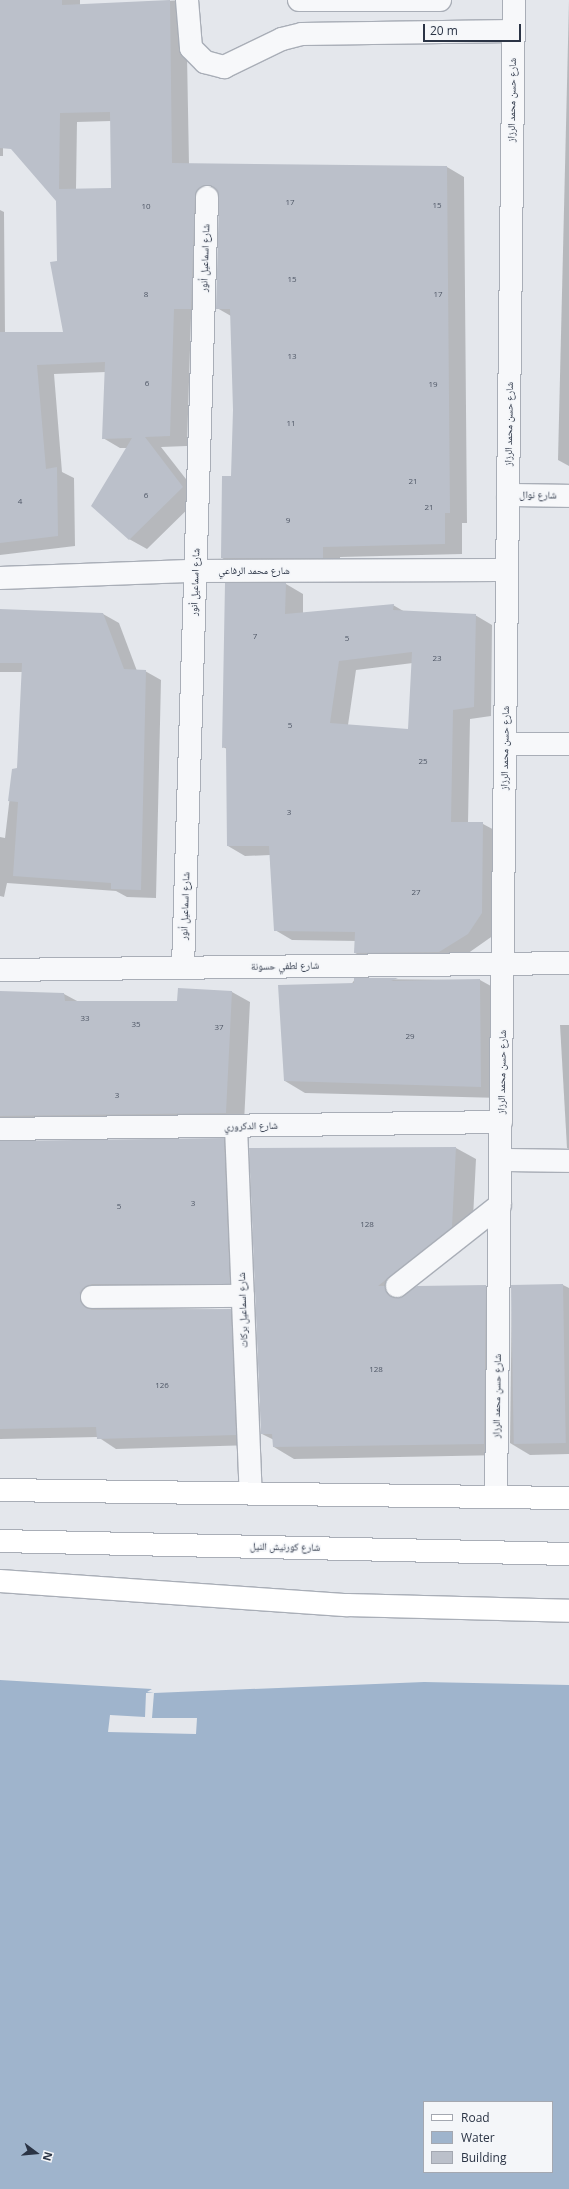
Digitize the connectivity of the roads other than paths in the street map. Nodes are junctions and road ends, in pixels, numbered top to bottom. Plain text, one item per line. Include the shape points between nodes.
1 (299, 0) edge
2 (440, 0) edge
3 (514, 0) edge
4 (186, 1) edge
5 (513, 31) junction
6 (207, 197) dead end
7 (508, 495) junction
8 (569, 496) edge
9 (507, 570) junction
10 (195, 572) junction
11 (0, 578) edge
12 (505, 744) junction
13 (569, 744) edge
14 (569, 962) edge
15 (503, 964) junction
16 (184, 967) junction
17 (0, 970) edge
18 (502, 1122) junction
19 (236, 1127) junction
20 (0, 1129) edge
21 (501, 1160) junction
22 (569, 1161) edge
23 (500, 1205) junction
24 (397, 1286) dead end
25 (243, 1296) junction
26 (92, 1297) dead end
27 (0, 1490) edge
28 (250, 1493) junction
29 (496, 1496) junction
30 (569, 1498) edge
31 (0, 1541) edge
32 (569, 1554) edge
33 (0, 1581) edge
34 (569, 1611) edge

1 - 2 street
3 - 5 street, شارع حسن محمد الرزاز
4 - 5 street via 191,48 205,62 224,67 282,39 302,34
5 - 7 street, شارع حسن محمد الرزاز
6 - 10 street, شارع اسماعيل أنور
7 - 8 street, شارع نوال
7 - 9 street, شارع حسن محمد الرزاز
9 - 10 street, شارع محمد الرفاعي
9 - 12 street, شارع حسن محمد الرزاز
10 - 11 street, شارع محمد الرفاعي
10 - 16 street, شارع اسماعيل أنور
12 - 13 street
12 - 15 street, شارع حسن محمد الرزاز
14 - 15 street, شارع لطفي حسونة
15 - 16 street, شارع لطفي حسونة
15 - 18 street, شارع حسن محمد الرزاز
16 - 17 street, شارع لطفي حسونة
18 - 19 street, شارع الدكروري
18 - 21 street, شارع حسن محمد الرزاز
19 - 20 street, شارع الدكروري
19 - 25 street, شارع اسماعيل بركات
21 - 22 street
21 - 23 street, شارع حسن محمد الرزاز
23 - 24 street
23 - 29 street, شارع حسن محمد الرزاز
25 - 26 street
25 - 28 street, شارع اسماعيل بركات
27 - 28 main road
28 - 29 main road
29 - 30 main road
31 - 32 main road, شارع كورنيش النيل
33 - 34 main road via 347,1605

